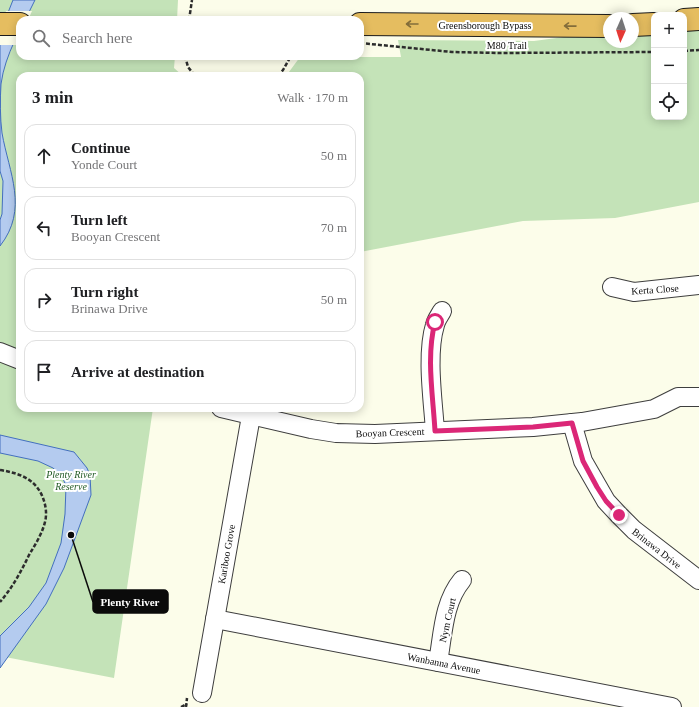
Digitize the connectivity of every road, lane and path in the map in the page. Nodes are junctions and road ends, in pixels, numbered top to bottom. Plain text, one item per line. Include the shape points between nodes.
1 (192, 0) edge
2 (190, 16) edge
3 (699, 19) edge
4 (687, 20) edge
5 (0, 24) edge
6 (16, 24) edge
7 (364, 24) edge
8 (651, 24) edge
9 (639, 25) edge
10 (603, 26) edge
11 (364, 43) edge
12 (699, 50) edge
13 (687, 51) edge
14 (651, 52) edge
15 (186, 60) edge
16 (289, 60) edge
17 (192, 72) edge
18 (281, 72) edge
19 (699, 285) edge
20 (612, 288) dead end
21 (442, 311) dead end
22 (0, 352) edge
23 (16, 358) edge
24 (699, 397) edge
25 (699, 401) edge
26 (236, 412) edge
27 (251, 416) junction
28 (609, 417) junction
29 (577, 423) junction
30 (435, 431) junction
31 (0, 470) edge
32 (462, 580) dead end
33 (699, 580) edge
34 (0, 602) edge
35 (215, 619) junction
36 (438, 662) junction
37 (202, 693) dead end
38 (187, 704) dead end
39 (181, 707) edge
40 (672, 707) edge

1 - 2 path
3 - 4 highway
5 - 6 highway
10 -> 7 highway, Greensborough Bypass
8 - 9 highway
11 - 14 path, M80 Trail via 452,52
12 - 13 path
15 - 17 path
16 - 18 path
19 - 20 street, Kerta Close via 634,292
21 - 30 street via 435,322 431,338
22 - 23 street
24 - 28 street, Booyan Crescent via 678,397 654,409
25 - 28 street, Booyan Crescent via 653,417
26 - 27 street, Booyan Crescent
27 - 30 street, Booyan Crescent via 336,433
27 - 35 street, Kariboo Grove
28 - 29 street, Booyan Crescent
29 - 30 street, Booyan Crescent
29 - 33 street, Brinawa Drive via 583,461 606,501 634,530
31 - 34 path via 25,476 34,483 43,497 46,512 41,533 14,584
32 - 36 street, Nym Court via 450,598
35 - 36 street, Wanbanna Avenue
35 - 37 street, Kariboo Grove
36 - 40 street, Wanbanna Avenue
38 - 39 path

